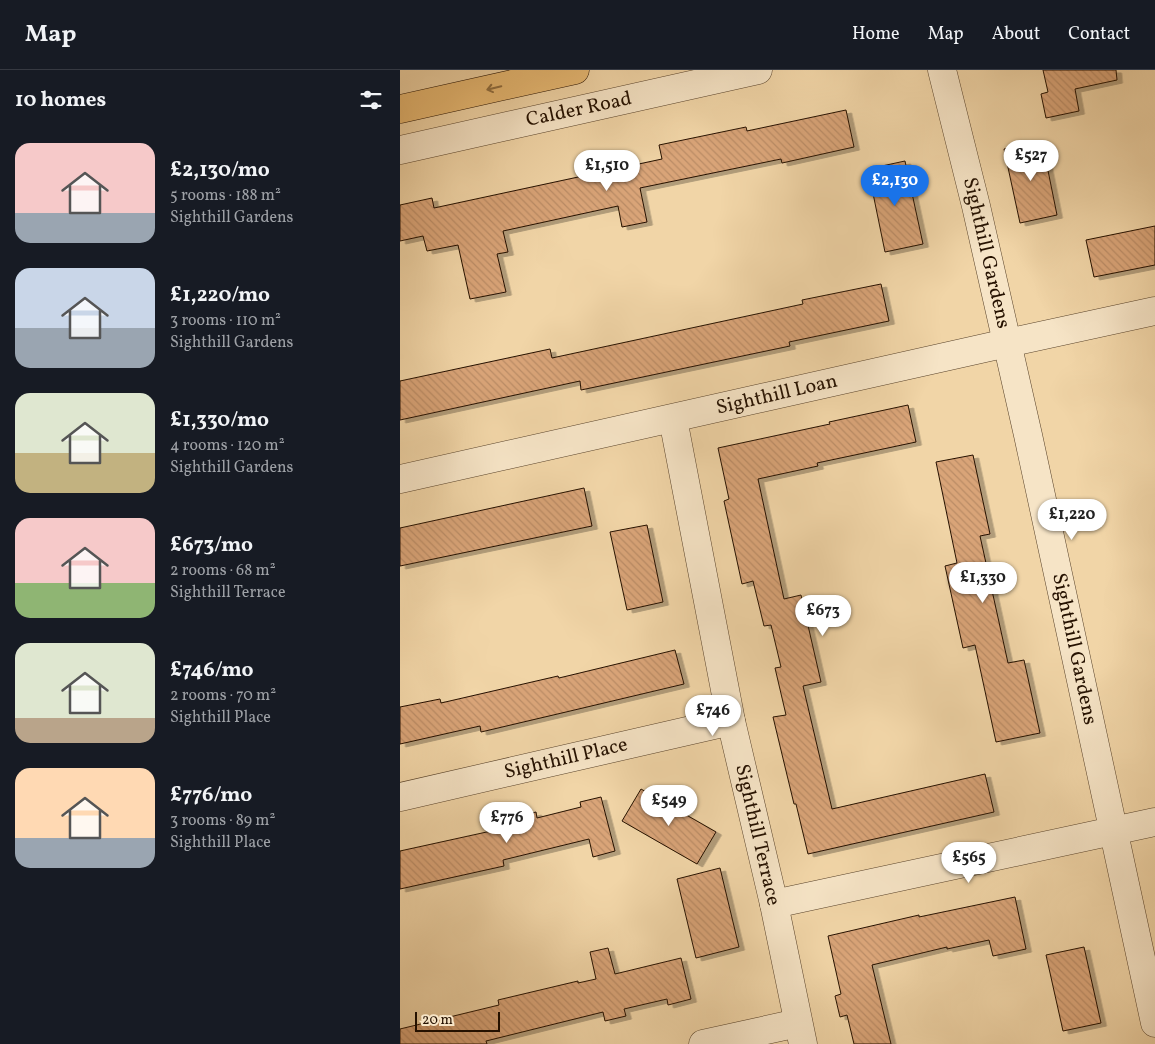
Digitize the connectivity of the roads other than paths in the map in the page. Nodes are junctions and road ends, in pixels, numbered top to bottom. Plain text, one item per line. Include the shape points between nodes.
1 (575, 70) edge
2 (758, 70) edge
3 (942, 70) edge
4 (400, 109) edge
5 (400, 150) edge
6 (1155, 311) edge
7 (1007, 343) junction
8 (672, 419) junction
9 (400, 479) edge
10 (731, 721) junction
11 (400, 798) edge
12 (1155, 822) edge
13 (1113, 832) junction
14 (774, 904) junction
15 (1155, 1024) edge
16 (801, 1034) edge
17 (703, 1044) edge

1 -> 4 main road, Calder Road
2 - 5 street, Calder Road
3 - 7 street, Sighthill Gardens
6 - 7 street, Sighthill Loan
7 - 8 street, Sighthill Loan
7 - 13 street, Sighthill Gardens
8 - 9 street, Sighthill Loan
8 - 10 street, Sighthill Terrace
10 - 11 street, Sighthill Place
10 - 14 street, Sighthill Terrace
12 - 13 street
13 - 14 street
13 - 15 street, Sighthill Gardens
14 - 16 street, Sighthill Terrace
16 - 17 street

